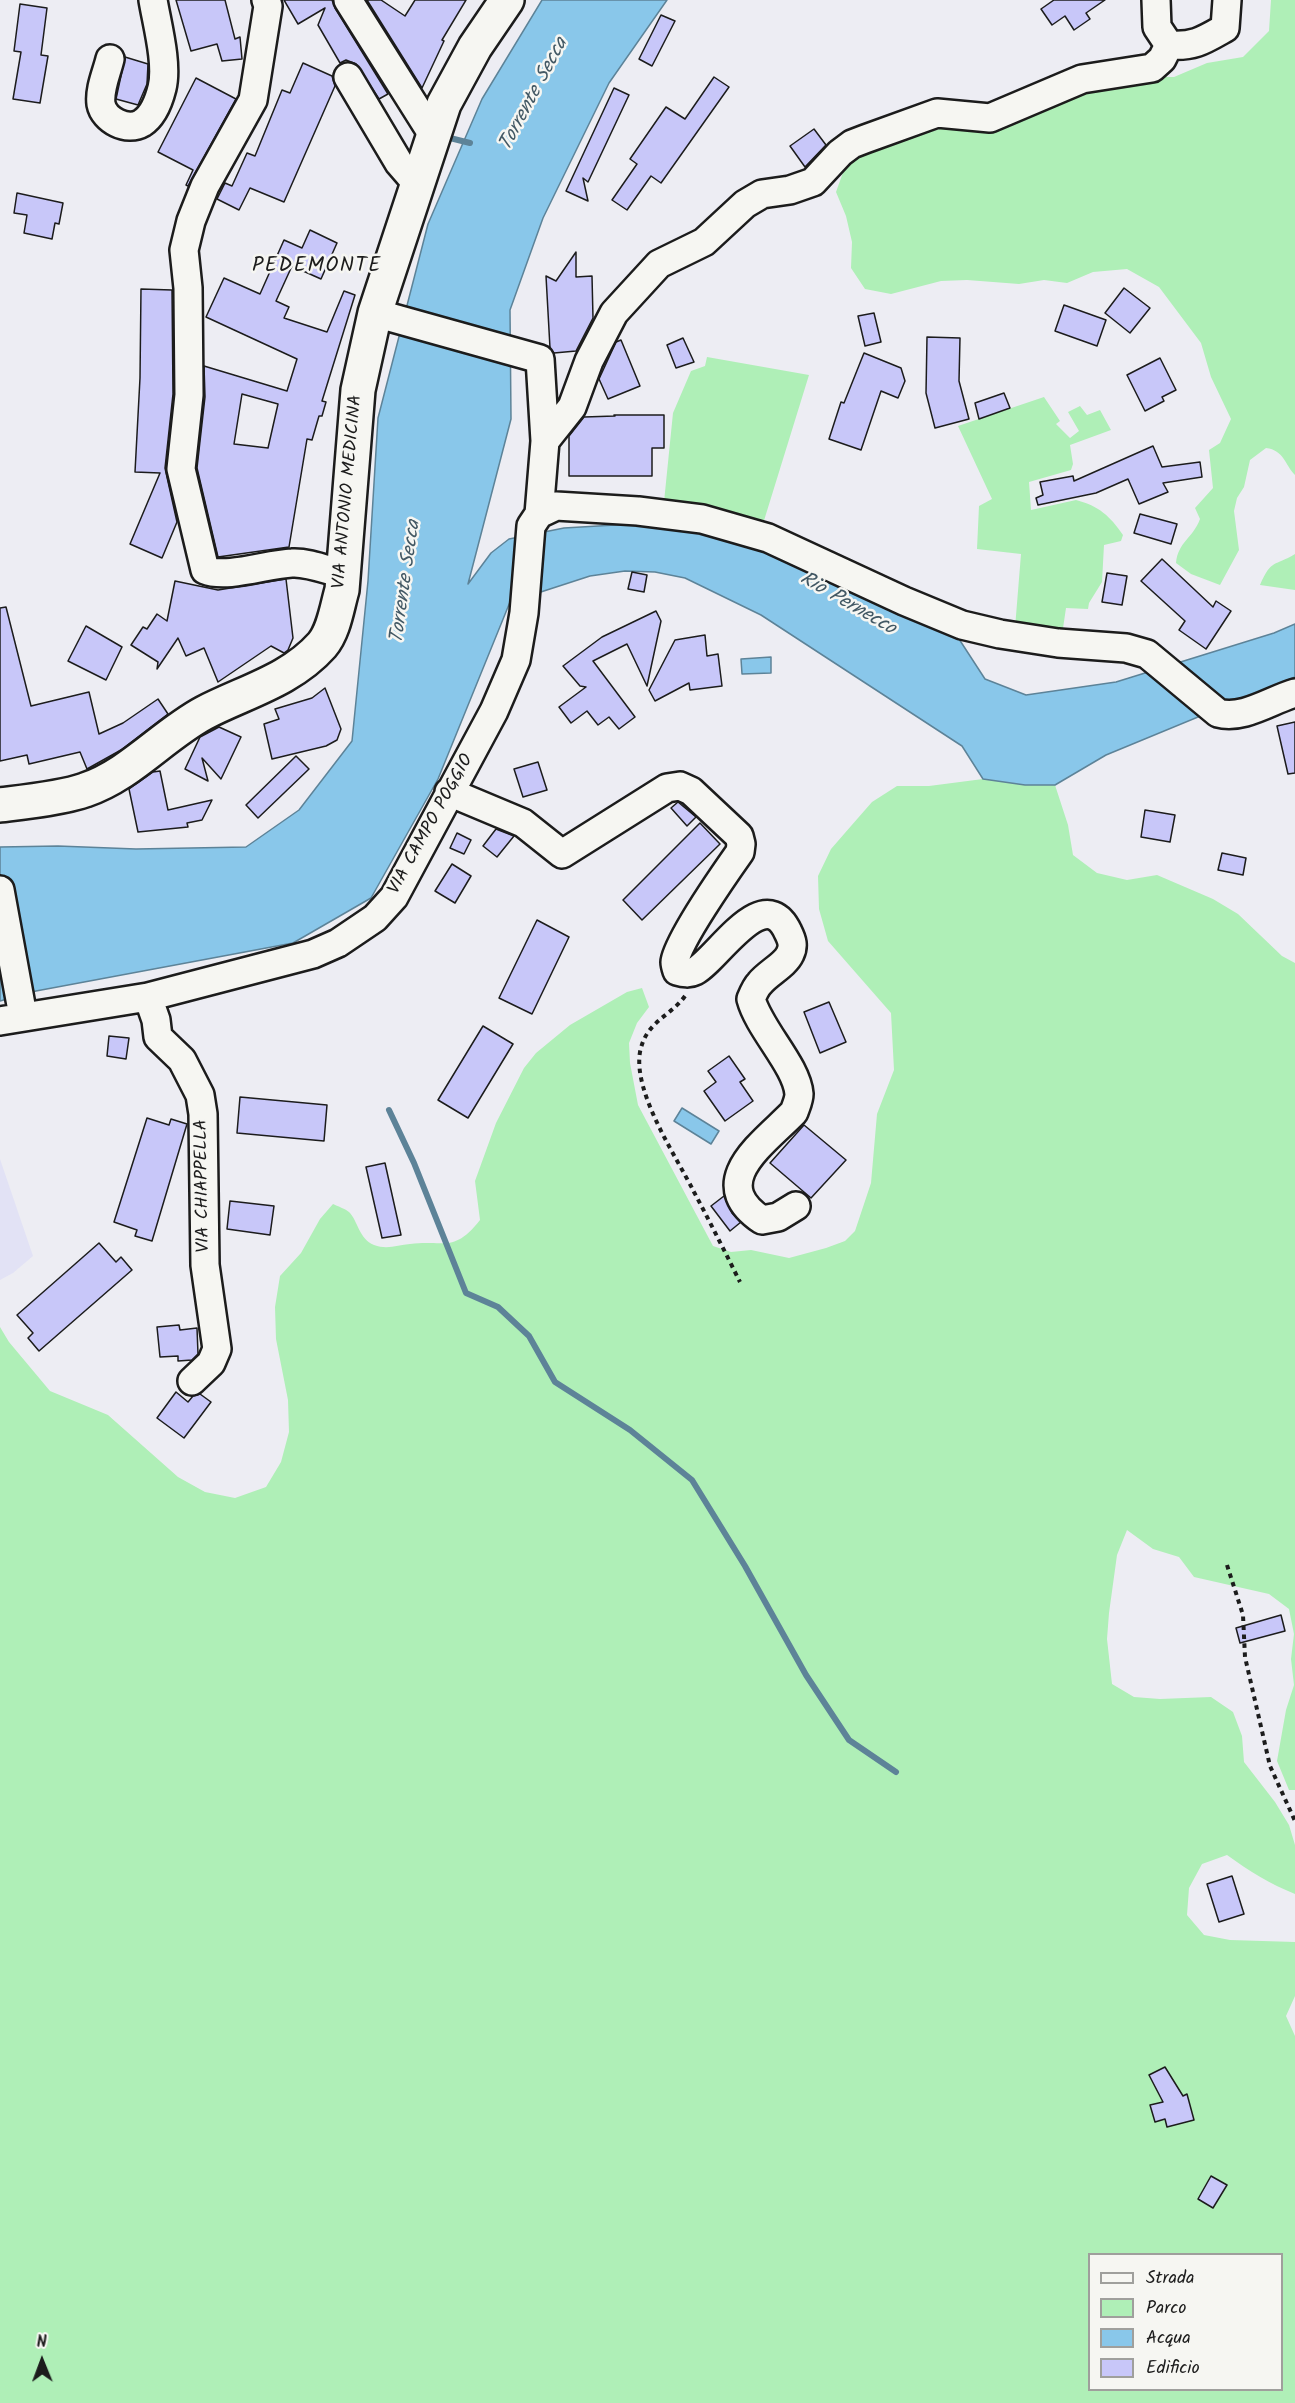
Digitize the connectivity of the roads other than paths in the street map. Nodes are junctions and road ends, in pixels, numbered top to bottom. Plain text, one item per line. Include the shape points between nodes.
1 (153, 0) edge
2 (266, 0) edge
3 (348, 0) edge
4 (1155, 0) edge
5 (1227, 0) edge
6 (504, 1) edge
7 (1169, 45) junction
8 (110, 58) dead end
9 (348, 77) dead end
10 (433, 135) junction
11 (418, 185) junction
12 (381, 314) junction
13 (545, 441) junction
14 (535, 520) junction
15 (342, 574) junction
16 (1295, 693) edge
17 (449, 792) junction
18 (0, 805) edge
19 (0, 890) edge
20 (148, 997) junction
21 (15, 1014) edge
22 (796, 1206) dead end
23 (192, 1381) dead end

1 - 8 street via 163,85 157,105 141,124 119,124 101,107
2 - 15 street via 253,100 205,186 184,250 189,395 181,469 205,570 227,572 296,563
3 - 10 street
4 - 7 street via 1157,27
5 - 7 street via 1224,28 1203,41
6 - 10 main road, VIA ANTONIO MEDICINA via 444,104
7 - 13 street via 1152,68 1082,79 990,118 937,113 865,139 840,153 813,182 762,194 745,204 704,242 659,264 614,313 589,361 572,407
9 - 11 street via 399,163
10 - 11 main road, VIA ANTONIO MEDICINA
11 - 12 main road, VIA ANTONIO MEDICINA
12 - 13 street, VIA CAMPO POGGIO via 540,360
12 - 15 main road, VIA ANTONIO MEDICINA via 358,390
13 - 14 street, VIA CAMPO POGGIO
14 - 16 street via 556,506 702,519 768,538 962,625 1000,634 1126,648 1147,654 1218,713 1227,716
14 - 17 street, VIA CAMPO POGGIO via 516,660 494,711
15 - 18 main road, VIA ANTONIO MEDICINA via 342,590 323,643 301,665 266,686 203,714 122,771 86,790
17 - 20 street, VIA CAMPO POGGIO via 394,897 375,918 338,943 313,954
17 - 22 street via 523,823 562,854 667,788 680,786 691,791 739,836 740,852 674,961 677,971 684,974 696,970 748,921 759,916 773,916 785,926 793,943 790,955 759,984 751,999 755,1014 793,1074 799,1093 794,1112 742,1166 737,1178 740,1197 750,1212 762,1220 778,1217
19 - 21 street
20 - 21 street, VIA CAMPO POGGIO
20 - 23 street, VIA CHIAPPELLA via 158,1037 182,1060 200,1095 203,1114 205,1265 217,1349 211,1363

